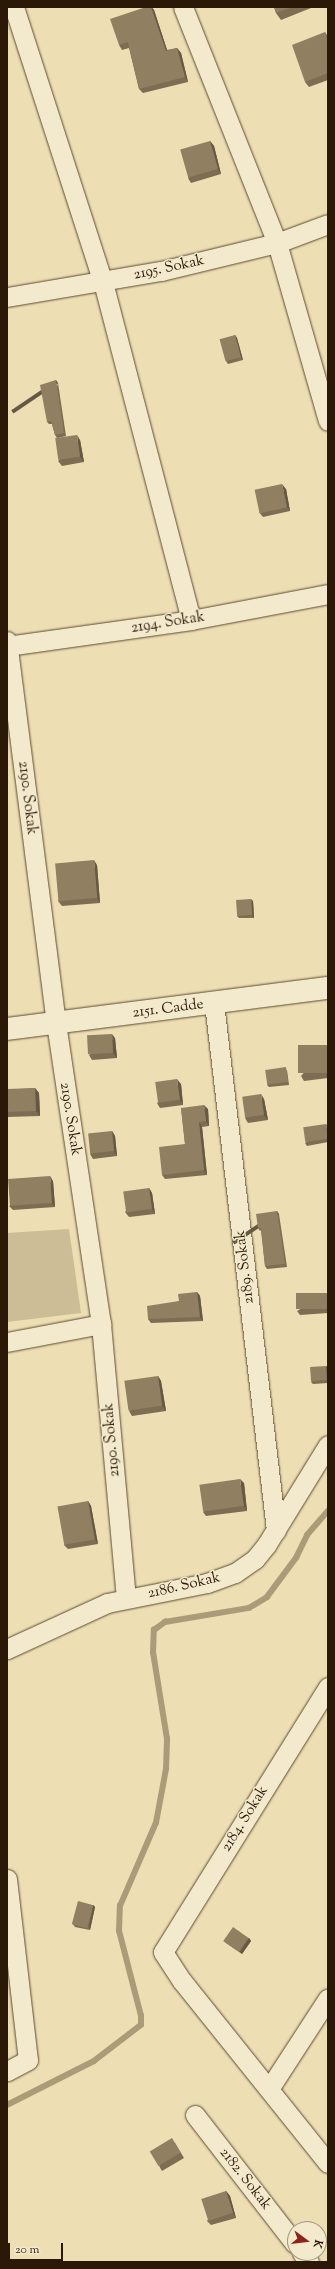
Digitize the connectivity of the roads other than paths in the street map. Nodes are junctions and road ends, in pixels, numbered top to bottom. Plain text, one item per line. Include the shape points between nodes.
1 (14, 7) edge
2 (183, 7) edge
3 (328, 224) edge
4 (277, 243) junction
5 (103, 282) junction
6 (7, 297) edge
7 (328, 421) edge
8 (328, 594) edge
9 (191, 620) junction
10 (7, 644) edge
11 (328, 988) edge
12 (214, 1003) junction
13 (56, 1023) junction
14 (7, 1029) edge
15 (101, 1324) junction
16 (7, 1342) edge
17 (328, 1445) edge
18 (276, 1530) junction
19 (126, 1598) junction
20 (7, 1649) edge
21 (328, 1687) edge
22 (7, 1879) edge
23 (328, 1998) edge
24 (7, 2071) edge
25 (269, 2089) junction
26 (195, 2115) dead end
27 (328, 2163) edge
28 (287, 2234) edge

1 - 5 street
2 - 4 street
3 - 4 street, 2195. Sokak
4 - 5 street, 2195. Sokak
4 - 7 street
5 - 6 street, 2195. Sokak
5 - 9 street
8 - 9 street, 2194. Sokak
9 - 10 street, 2194. Sokak
10 - 13 street, 2190. Sokak
11 - 12 street, 2151. Cadde
12 - 13 street, 2151. Cadde
12 - 18 street, 2189. Sokak
13 - 14 street, 2151. Cadde
13 - 15 street, 2190. Sokak
15 - 16 street
15 - 19 street, 2190. Sokak
17 - 18 street, 2186. Sokak
18 - 19 street, 2186. Sokak via 255,1559 235,1573 207,1583
19 - 20 street, 2186. Sokak via 85,1611
21 - 25 street, 2184. Sokak via 163,1952 182,1981
22 - 24 street via 28,2060
23 - 25 street
25 - 27 street
26 - 28 street, 2182. Sokak

